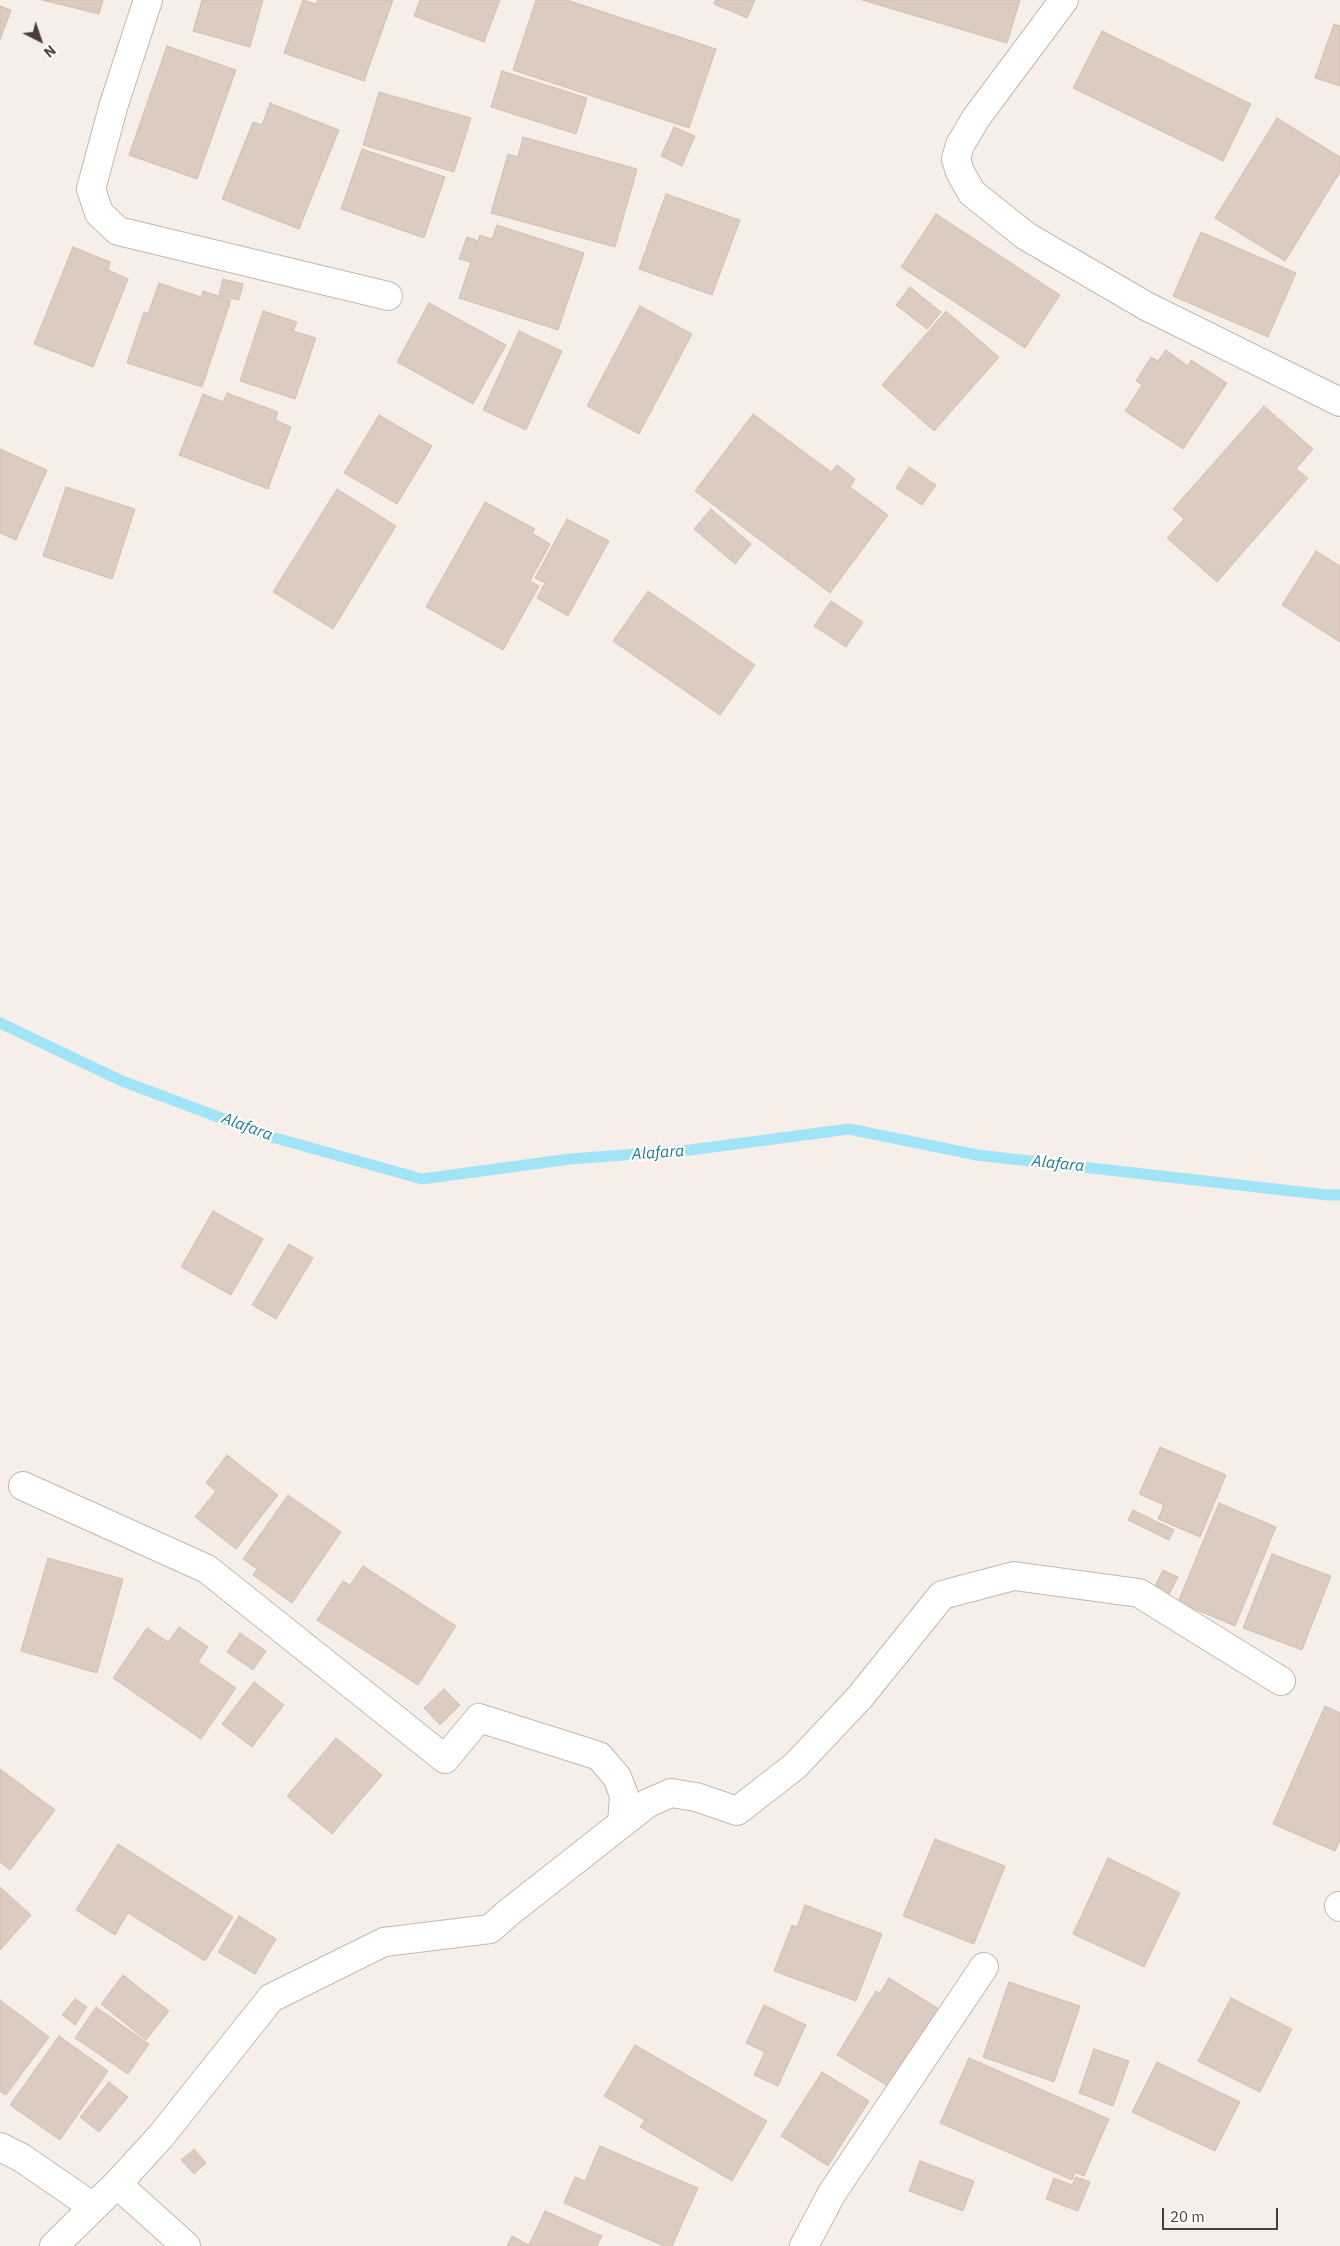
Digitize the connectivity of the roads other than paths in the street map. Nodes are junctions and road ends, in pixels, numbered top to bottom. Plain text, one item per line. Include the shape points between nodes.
1 (148, 0) edge
2 (1064, 0) edge
3 (388, 296) dead end
4 (1340, 402) edge
5 (23, 1486) dead end
6 (1281, 1681) dead end
7 (622, 1824) junction
8 (984, 1967) dead end
9 (0, 2147) edge
10 (117, 2184) junction
11 (93, 2207) junction
12 (54, 2246) edge
13 (186, 2246) edge
14 (804, 2246) edge

1 - 3 street via 114,104 91,189 99,213 118,231
2 - 4 street via 976,118 960,145 956,158 972,193 1026,236 1146,306
5 - 7 street via 207,1569 445,1759 480,1718 600,1756 617,1777 624,1795
6 - 7 street via 1138,1593 1014,1576 942,1594 860,1697 795,1766 737,1811 696,1797 671,1793 648,1804
7 - 10 street via 490,1930 384,1942 271,1998 161,2136
8 - 14 street via 832,2193
9 - 11 street via 22,2158
10 - 11 street
10 - 13 street
11 - 12 street

